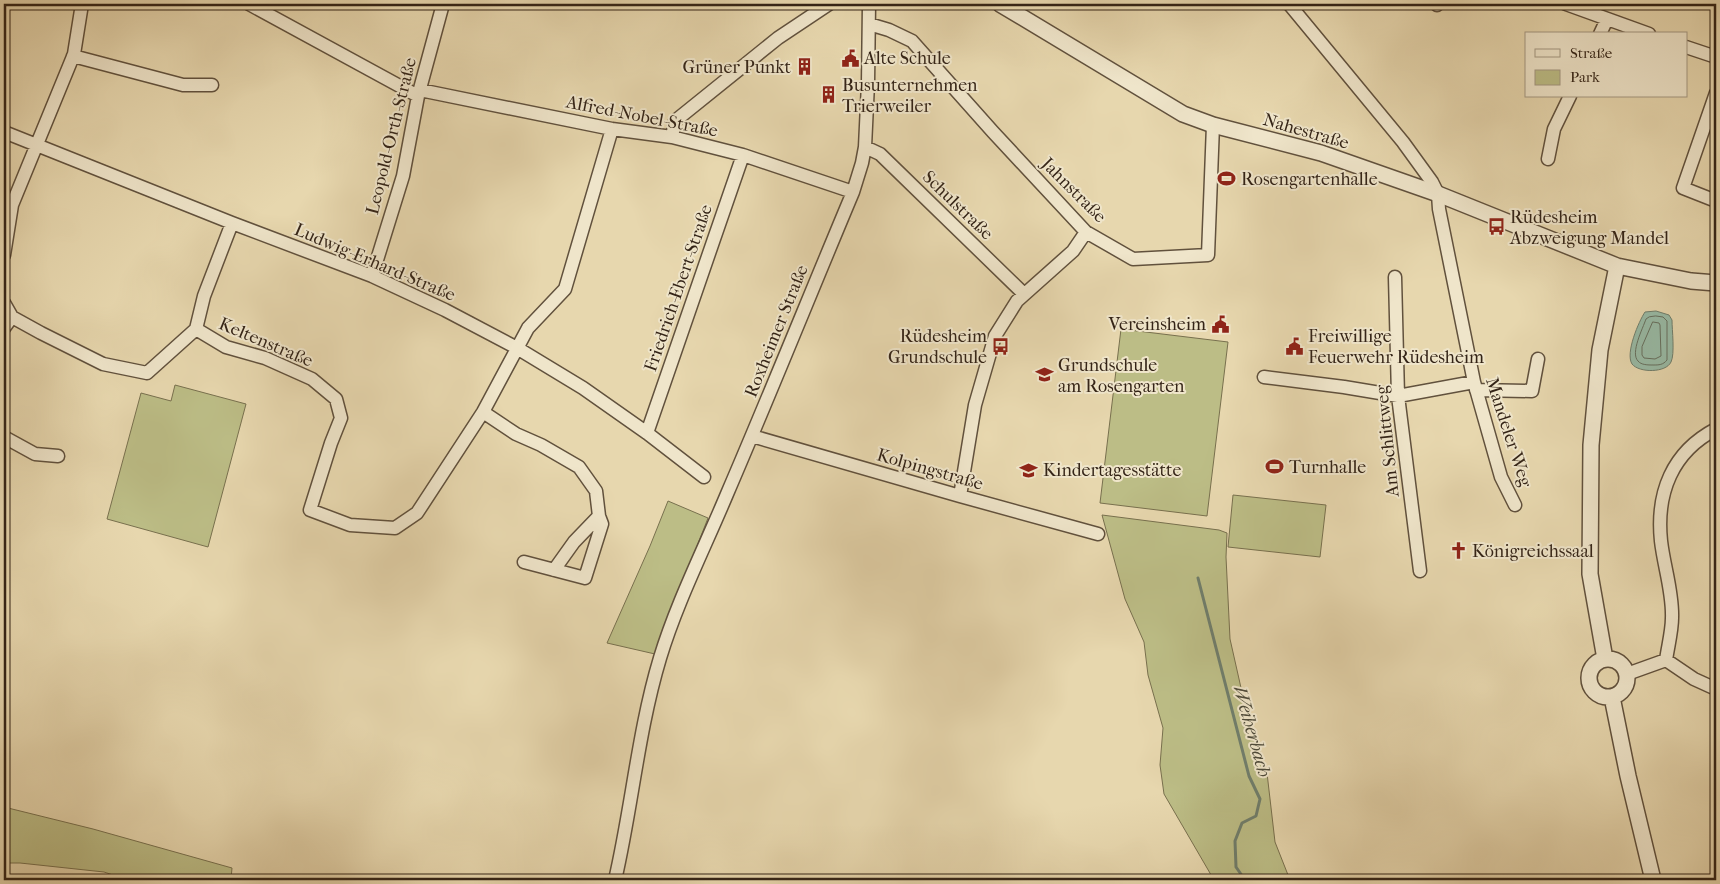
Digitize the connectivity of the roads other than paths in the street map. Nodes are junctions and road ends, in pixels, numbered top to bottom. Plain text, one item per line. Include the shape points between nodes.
1 (82, 4) edge
2 (249, 4) edge
3 (443, 4) edge
4 (829, 4) edge
5 (869, 4) edge
6 (1000, 4) edge
7 (1289, 4) edge
8 (1566, 4) edge
9 (1608, 20) junction
10 (869, 24) junction
11 (1601, 32) edge
12 (1643, 32) edge
13 (1688, 48) edge
14 (73, 56) junction
15 (1716, 57) edge
16 (212, 85) dead end
17 (419, 93) junction
18 (1716, 93) edge
19 (1569, 98) edge
20 (1213, 125) junction
21 (612, 129) junction
22 (4, 132) edge
23 (672, 137) junction
24 (36, 145) junction
25 (865, 147) junction
26 (742, 155) junction
27 (1548, 159) dead end
28 (854, 192) junction
29 (1438, 194) junction
30 (1716, 201) edge
31 (232, 223) junction
32 (1086, 232) junction
33 (4, 256) edge
34 (1617, 266) junction
35 (372, 276) junction
36 (1395, 277) dead end
37 (1716, 283) edge
38 (1024, 294) junction
39 (4, 302) edge
40 (12, 317) junction
41 (4, 328) edge
42 (196, 329) junction
43 (517, 348) junction
44 (1538, 359) dead end
45 (1264, 377) dead end
46 (1475, 386) junction
47 (1398, 396) junction
48 (483, 412) junction
49 (1716, 429) edge
50 (647, 433) junction
51 (752, 436) junction
52 (4, 437) edge
53 (58, 456) dead end
54 (704, 477) dead end
55 (960, 496) junction
56 (1514, 504) dead end
57 (599, 516) junction
58 (1098, 534) dead end
59 (524, 562) dead end
60 (554, 570) junction
61 (1420, 571) dead end
62 (1605, 659) junction
63 (1666, 660) junction
64 (1627, 674) junction
65 (1716, 689) edge
66 (1612, 697) junction
67 (615, 880) edge
68 (1653, 880) edge

1 - 14 street
2 - 17 street, Alfred-Nobel-Straße
3 - 17 street, Leopold-Orth-Straße
4 - 23 street via 778,38 675,121
5 - 10 street, Roxheimer Straße
6 - 20 street, Nahestraße via 1183,114
7 - 29 street via 1404,142
8 - 9 street
9 - 11 street
9 - 12 street
10 - 25 street, Roxheimer Straße
10 - 32 street, Jahnstraße via 912,41
13 - 15 street
14 - 16 street via 183,85
14 - 24 street
17 - 21 street, Alfred-Nobel-Straße
17 - 35 street, Leopold-Orth-Straße via 403,176
18 - 30 street via 1683,188
19 - 27 street via 1554,129
20 - 29 street, Nahestraße via 1322,153
20 - 32 street, Jahnstraße via 1208,255 1133,258
21 - 23 street, Alfred-Nobel-Straße
21 - 43 street, Keltenstraße via 565,289 528,328
22 - 24 street, Ludwig-Erhard-Straße
23 - 26 street, Alfred-Nobel-Straße
24 - 31 street, Ludwig-Erhard-Straße
24 - 33 street via 12,206
25 - 28 street, Roxheimer Straße
25 - 38 street, Schulstraße via 880,154
26 - 28 street, Alfred-Nobel-Straße
26 - 50 street, Friedrich-Ebert-Straße
28 - 51 street, Roxheimer Straße
29 - 34 street, Nahestraße
29 - 46 street, Mandeler Weg
31 - 35 street, Ludwig-Erhard-Straße
31 - 42 street, Keltenstraße via 204,296
32 - 38 street via 1073,251
34 - 37 street, Nahestraße
34 - 62 street via 1600,350 1591,445 1590,574
35 - 43 street, Ludwig-Erhard-Straße
36 - 47 street, Am Schlittweg
38 - 55 street via 995,336 975,405
39 - 40 street
40 - 41 street
40 - 42 street via 103,364 147,373
42 - 48 street, Keltenstraße via 226,347 265,358 312,379 336,399 341,418 310,510 350,525 395,528 417,513
43 - 48 street, Keltenstraße
43 - 50 street, Ludwig-Erhard-Straße via 583,388
44 - 46 street via 1532,391
45 - 47 street
46 - 47 street
46 - 56 street, Mandeler Weg via 1501,477
47 - 61 street, Am Schlittweg
48 - 57 street via 516,434 579,467 596,491
49 - 63 street via 1700,438 1679,459 1662,498 1661,542 1672,619
50 - 54 street, Ludwig-Erhard-Straße
51 - 55 street, Kolpingstraße
51 - 67 street, Roxheimer Straße via 695,566 660,658
52 - 53 street via 35,454
55 - 58 street, Kolpingstraße
57 - 60 street via 574,542
57 - 60 street via 602,524 585,578
59 - 60 street
62 - 64 street via 1616,661
62 - 66 street via 1591,670 1589,681 1595,692
63 - 64 street
63 - 65 street
64 - 66 street via 1623,691
66 - 68 street

